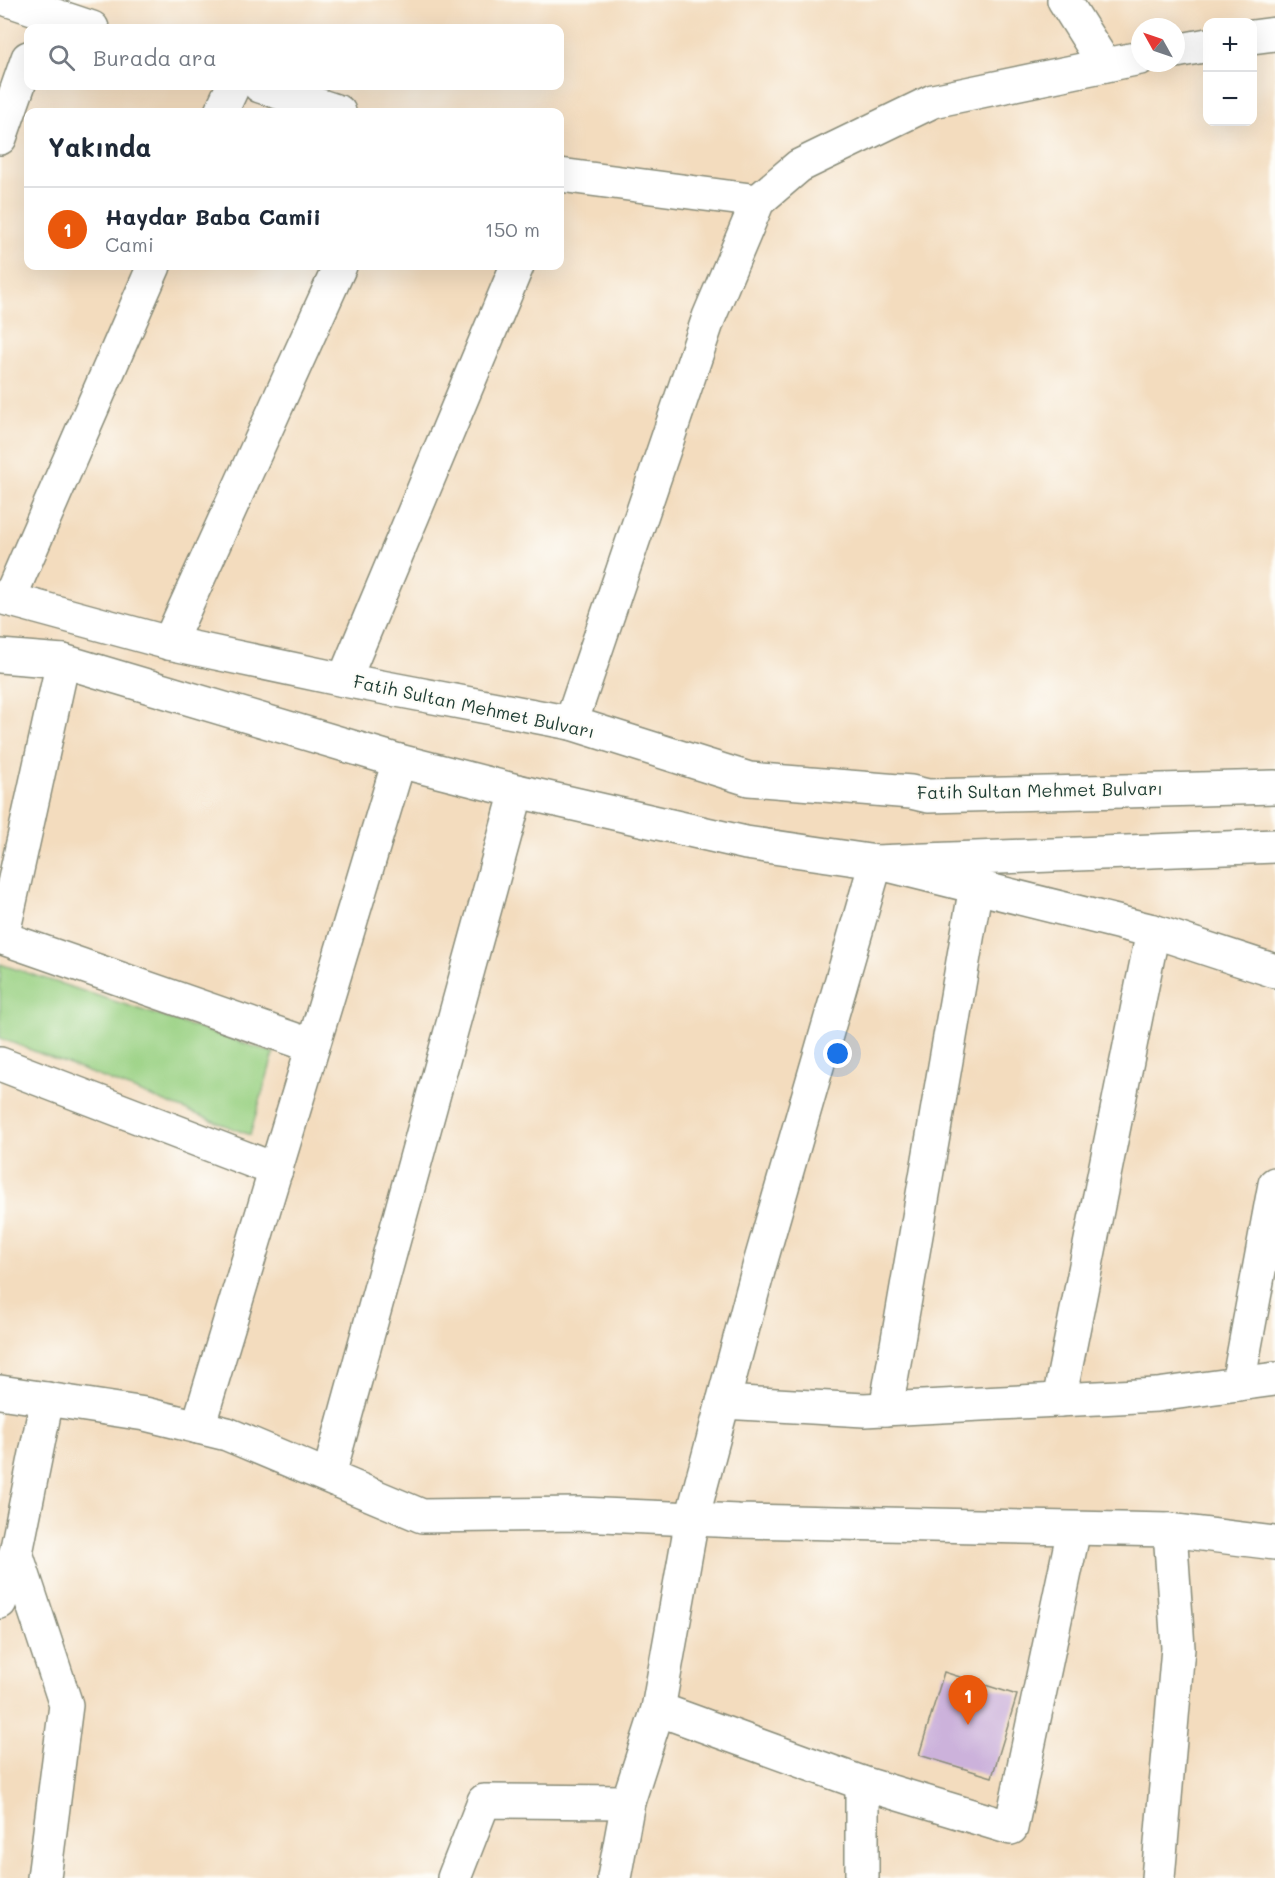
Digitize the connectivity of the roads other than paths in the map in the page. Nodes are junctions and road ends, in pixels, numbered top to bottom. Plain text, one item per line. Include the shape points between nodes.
1 (9, 0) edge
2 (1064, 0) edge
3 (42, 20) edge
4 (67, 24) edge
5 (1275, 34) edge
6 (1257, 37) edge
7 (1203, 46) edge
8 (1185, 49) edge
9 (1131, 60) edge
10 (1105, 65) junction
11 (24, 69) edge
12 (231, 90) edge
13 (272, 90) edge
14 (223, 108) edge
15 (327, 108) edge
16 (0, 138) edge
17 (564, 176) edge
18 (758, 201) junction
19 (152, 270) edge
20 (338, 270) edge
21 (516, 270) edge
22 (5, 598) edge
23 (169, 643) junction
24 (0, 656) edge
25 (63, 662) junction
26 (344, 680) junction
27 (571, 723) junction
28 (399, 761) junction
29 (1275, 787) edge
30 (517, 791) junction
31 (1275, 846) edge
32 (876, 861) junction
33 (976, 886) junction
34 (1154, 931) junction
35 (1, 938) edge
36 (1275, 971) edge
37 (314, 1046) junction
38 (0, 1064) edge
39 (276, 1170) junction
40 (1275, 1184) edge
41 (1275, 1379) edge
42 (1238, 1384) junction
43 (0, 1392) edge
44 (47, 1399) junction
45 (1059, 1400) junction
46 (723, 1402) junction
47 (886, 1409) junction
48 (198, 1427) junction
49 (328, 1476) junction
50 (692, 1519) junction
51 (1074, 1529) junction
52 (1170, 1530) junction
53 (1275, 1543) edge
54 (16, 1553) junction
55 (0, 1602) edge
56 (658, 1709) junction
57 (862, 1783) junction
58 (628, 1802) junction
59 (44, 1878) edge
60 (454, 1878) edge
61 (614, 1878) edge
62 (862, 1878) edge
63 (1158, 1878) edge

1 - 3 street
2 - 10 street
3 - 4 street
5 - 6 street
7 - 8 street
9 - 10 street
10 - 18 street via 933,101 799,166
11 - 16 street
12 - 14 street
13 - 15 street
17 - 18 street
18 - 27 street via 709,317
19 - 22 street
20 - 23 street
21 - 26 street
22 - 23 street, Fatih Sultan Mehmet Bulvarı
23 - 26 street, Fatih Sultan Mehmet Bulvarı
24 - 25 street
25 - 28 street
25 - 35 street
26 - 27 street, Fatih Sultan Mehmet Bulvarı
27 - 29 street, Fatih Sultan Mehmet Bulvarı via 749,779 928,795
28 - 30 street
28 - 37 street
30 - 32 street via 746,843
30 - 49 street
31 - 32 street
32 - 33 street
32 - 46 street
33 - 34 street
33 - 47 street
34 - 36 street
34 - 45 street
35 - 37 street
37 - 39 street
38 - 39 street
39 - 48 street
40 - 42 street
41 - 42 street
42 - 45 street via 1157,1395
43 - 44 street
44 - 48 street via 146,1414
44 - 54 street
45 - 47 street
46 - 47 street
46 - 50 street
48 - 49 street via 227,1434
49 - 50 street via 423,1516 580,1514
50 - 51 street
50 - 56 street
51 - 52 street
51 - 57 street via 1011,1828
52 - 53 street
52 - 63 street via 1178,1648
54 - 55 street
54 - 59 street via 66,1706
56 - 57 street
56 - 58 street
57 - 62 street
58 - 60 street via 484,1801
58 - 61 street

